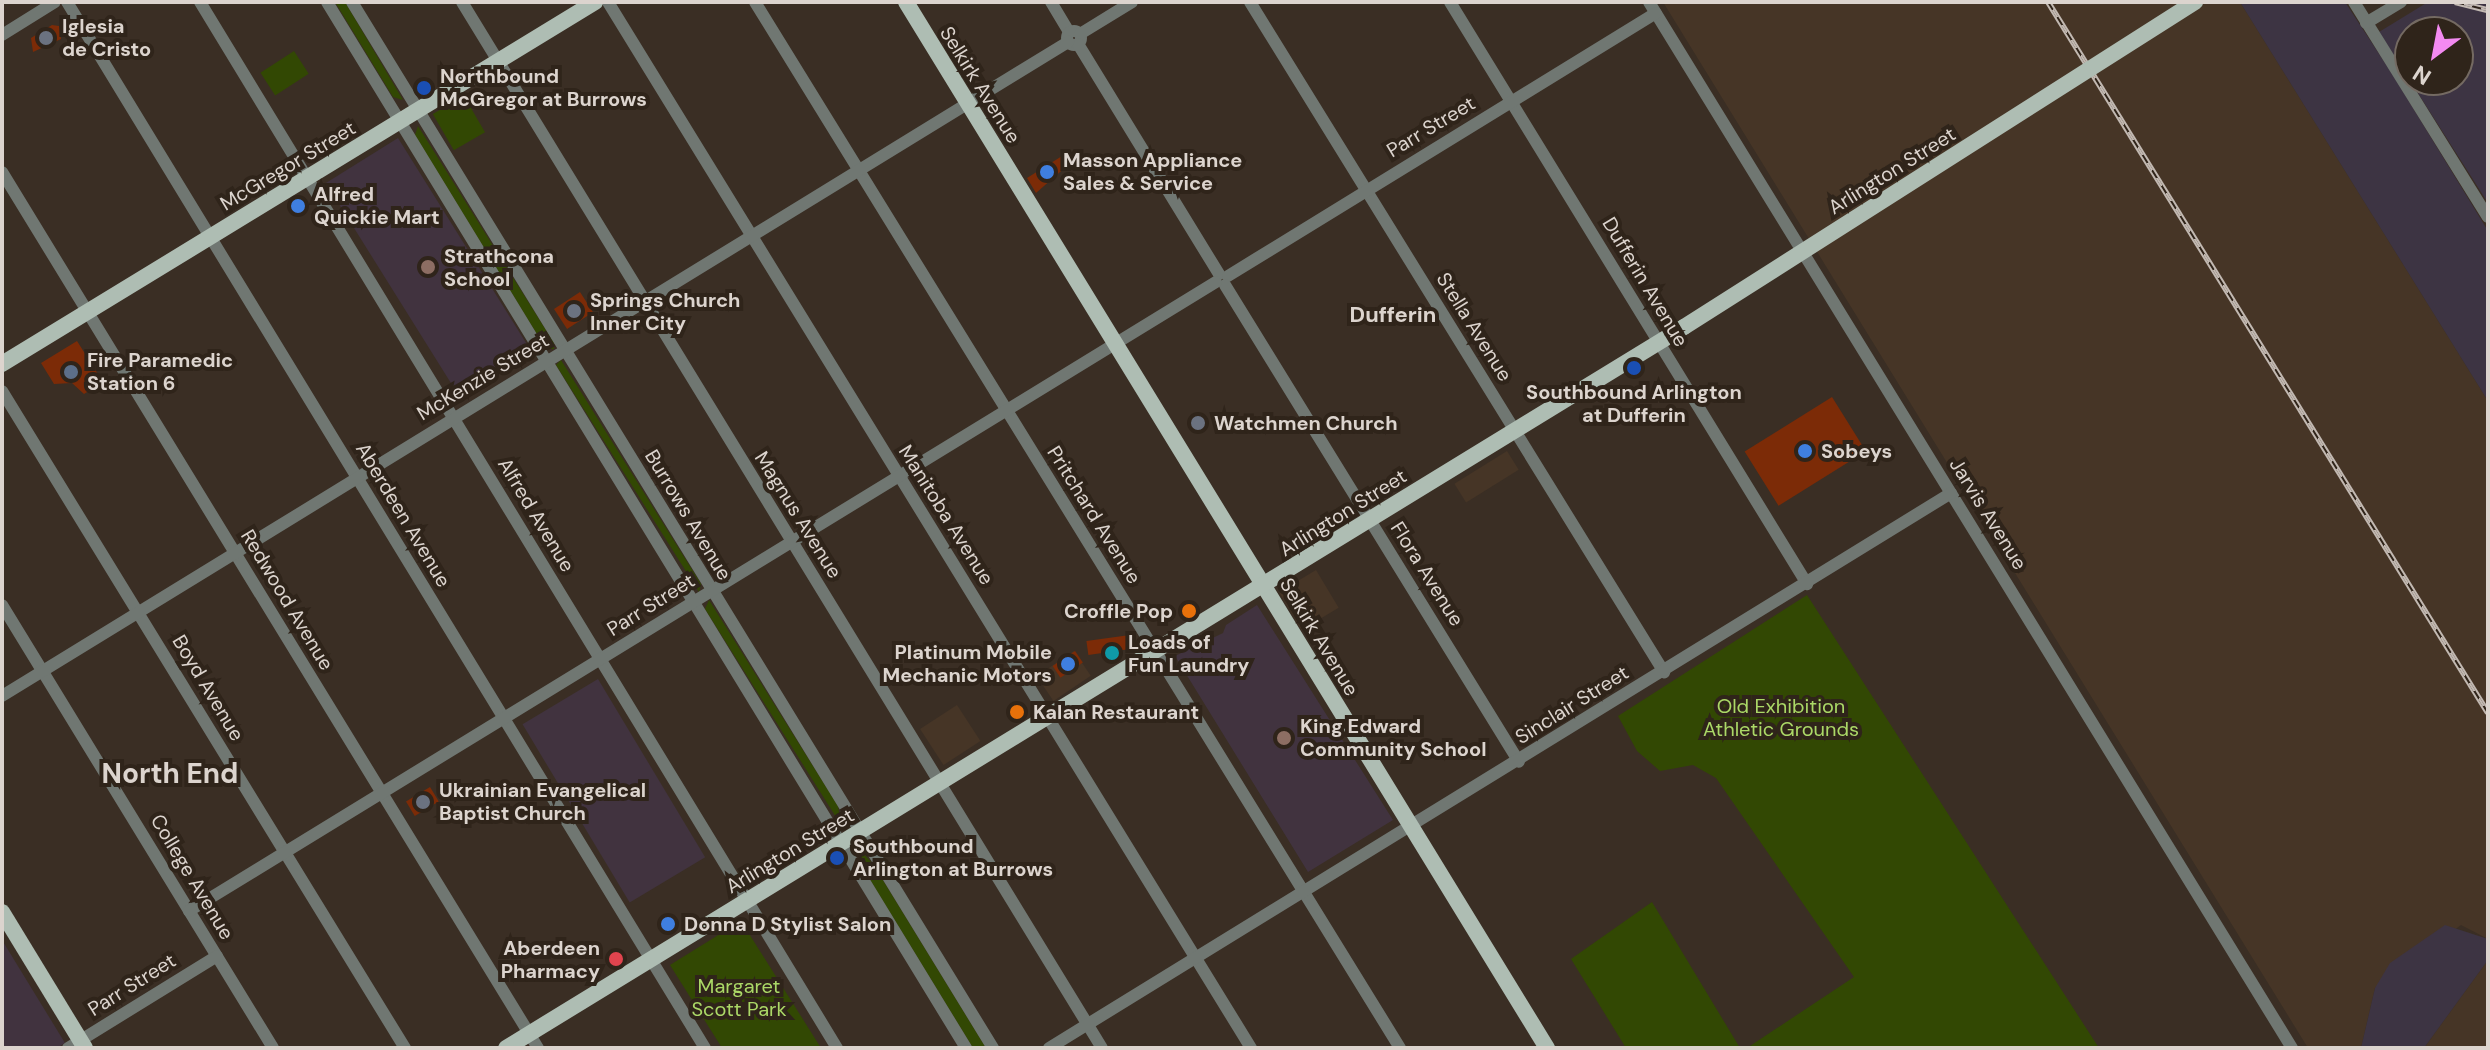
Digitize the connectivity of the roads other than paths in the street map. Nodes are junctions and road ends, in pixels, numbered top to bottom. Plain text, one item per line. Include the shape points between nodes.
1 (55, 2) edge
2 (67, 2) edge
3 (200, 2) edge
4 (327, 2) edge
5 (352, 2) edge
6 (462, 2) edge
7 (595, 2) edge
8 (608, 2) edge
9 (755, 2) edge
10 (906, 2) edge
11 (1051, 2) edge
12 (1132, 2) edge
13 (1250, 2) edge
14 (1450, 2) edge
15 (2195, 2) edge
16 (2354, 2) edge
17 (2401, 2) edge
18 (1652, 7) edge
19 (2366, 23) junction
20 (2, 35) edge
21 (1074, 38) junction
22 (498, 61) junction
23 (1512, 101) junction
24 (968, 103) junction
25 (419, 110) junction
26 (400, 121) junction
27 (859, 171) junction
28 (2, 172) edge
29 (308, 178) junction
30 (1366, 191) junction
31 (2488, 217) edge
32 (751, 236) junction
33 (210, 237) junction
34 (1222, 279) junction
35 (643, 302) junction
36 (87, 312) junction
37 (1658, 342) junction
38 (1116, 345) junction
39 (564, 350) junction
40 (546, 361) junction
41 (2, 364) edge
42 (2, 391) edge
43 (1009, 413) junction
44 (453, 418) junction
45 (1514, 431) junction
46 (899, 476) junction
47 (357, 478) junction
48 (1951, 493) junction
49 (1370, 519) junction
50 (791, 542) junction
51 (235, 552) junction
52 (1807, 584) junction
53 (1264, 585) junction
54 (711, 591) junction
55 (693, 602) junction
56 (2, 605) edge
57 (138, 612) junction
58 (1155, 652) junction
59 (601, 660) junction
60 (42, 671) junction
61 (1664, 672) junction
62 (2, 696) edge
63 (1048, 717) junction
64 (504, 719) junction
65 (1519, 762) junction
66 (940, 783) junction
67 (381, 794) junction
68 (1411, 826) junction
69 (859, 833) junction
70 (841, 843) junction
71 (285, 853) junction
72 (1305, 892) junction
73 (748, 900) junction
74 (189, 911) junction
75 (2, 912) edge
76 (217, 956) junction
77 (1196, 958) junction
78 (650, 960) junction
79 (1088, 1024) junction
80 (534, 1041) edge
81 (78, 1045) edge
82 (273, 1048) edge
83 (405, 1048) edge
84 (506, 1048) edge
85 (705, 1048) edge
86 (837, 1048) edge
87 (966, 1048) edge
88 (993, 1048) edge
89 (1049, 1048) edge
90 (1102, 1048) edge
91 (1251, 1048) edge
92 (1400, 1048) edge
93 (1547, 1048) edge
94 (2292, 1048) edge

1 - 20 street
2 - 33 street, Aberdeen Avenue
3 - 29 street, Alfred Avenue
4 - 26 street, Burrows Avenue
5 - 25 street, Burrows Avenue
6 - 22 street, Magnus Avenue
7 - 22 main road, McGregor Street
8 - 32 street, Manitoba Avenue
9 - 27 street, Pritchard Avenue
10 - 24 main road, Selkirk Avenue
11 - 21 street, Flora Avenue
12 - 21 street, McKenzie Street
13 - 30 street, Stella Avenue
14 - 23 street, Dufferin Avenue
15 - 37 main road, Arlington Street, bridge
16 - 19 street
17 - 19 street
18 - 23 street, Parr Street
18 - 48 street, Jarvis Avenue
19 - 31 street
21 - 24 street, McKenzie Street
21 - 34 street, Flora Avenue
22 - 25 main road, McGregor Street
22 - 35 street, Magnus Avenue
23 - 30 street, Parr Street
23 - 37 street, Dufferin Avenue
24 - 27 street, McKenzie Street
24 - 38 main road, Selkirk Avenue
25 - 26 main road, McGregor Street
25 - 39 street, Burrows Avenue
26 - 29 main road, McGregor Street
26 - 40 street, Burrows Avenue
27 - 32 street, McKenzie Street
27 - 43 street, Pritchard Avenue
28 - 36 street, Redwood Avenue
29 - 33 main road, McGregor Street
29 - 44 street, Alfred Avenue
30 - 34 street, Parr Street
30 - 45 street, Stella Avenue
32 - 35 street, McKenzie Street
32 - 46 street, Manitoba Avenue
33 - 36 main road, McGregor Street
33 - 47 street, Aberdeen Avenue
34 - 38 street, Parr Street
34 - 49 street, Flora Avenue
35 - 39 street, McKenzie Street
35 - 50 street, Magnus Avenue
36 - 41 main road, McGregor Street
36 - 51 street, Redwood Avenue
37 - 45 main road, Arlington Street
37 - 52 street, Dufferin Avenue
38 - 43 street, Parr Street
38 - 53 main road, Selkirk Avenue
39 - 40 street, McKenzie Street
39 - 54 street, Burrows Avenue
40 - 44 street, McKenzie Street
40 - 55 street, Burrows Avenue
42 - 57 street, Boyd Avenue
43 - 46 street, Parr Street
43 - 58 street, Pritchard Avenue
44 - 47 street, McKenzie Street
44 - 59 street, Alfred Avenue
45 - 49 main road, Arlington Street
45 - 61 street, Stella Avenue
46 - 50 street, Parr Street
46 - 63 street, Manitoba Avenue
47 - 51 street, McKenzie Street
47 - 64 street, Aberdeen Avenue
48 - 52 street, Sinclair Street
48 - 94 street, Jarvis Avenue
49 - 53 main road, Arlington Street
49 - 65 street, Flora Avenue
50 - 54 street, Parr Street
50 - 66 street, Magnus Avenue
51 - 57 street, McKenzie Street
51 - 67 street, Redwood Avenue
52 - 61 street, Sinclair Street
53 - 58 main road, Arlington Street
53 - 68 main road, Selkirk Avenue
54 - 55 street, Parr Street
54 - 69 street, Burrows Avenue
55 - 59 street, Parr Street
55 - 70 street, Burrows Avenue
56 - 60 street, College Avenue
57 - 60 street, McKenzie Street
57 - 71 street, Boyd Avenue
58 - 63 main road, Arlington Street
58 - 72 street, Pritchard Avenue
59 - 64 street, Parr Street
59 - 73 street, Alfred Avenue
60 - 62 street, McKenzie Street
60 - 74 street, College Avenue
61 - 65 street, Sinclair Street
63 - 66 main road, Arlington Street
63 - 77 street, Manitoba Avenue
64 - 67 street, Parr Street
64 - 78 street, Aberdeen Avenue
65 - 68 street, Sinclair Street
66 - 69 main road, Arlington Street
66 - 79 street, Magnus Avenue
67 - 71 street, Parr Street
67 - 80 street, Redwood Avenue
68 - 72 street, Sinclair Street
68 - 93 main road, Selkirk Avenue
69 - 70 main road, Arlington Street
69 - 88 street, Burrows Avenue
70 - 73 main road, Arlington Street
70 - 87 street, Burrows Avenue
71 - 74 street, Parr Street
71 - 83 street, Boyd Avenue
72 - 77 street, Sinclair Street
72 - 92 street, Pritchard Avenue
73 - 78 main road, Arlington Street
73 - 86 street, Alfred Avenue
74 - 76 street, College Avenue
75 - 81 main road
76 - 81 street, Parr Street
76 - 82 street, College Avenue
77 - 79 street, Sinclair Street
77 - 91 street, Manitoba Avenue
78 - 80 main road, Arlington Street
78 - 85 street, Aberdeen Avenue
79 - 89 street, Sinclair Street
79 - 90 street, Magnus Avenue
80 - 84 main road, Arlington Street

